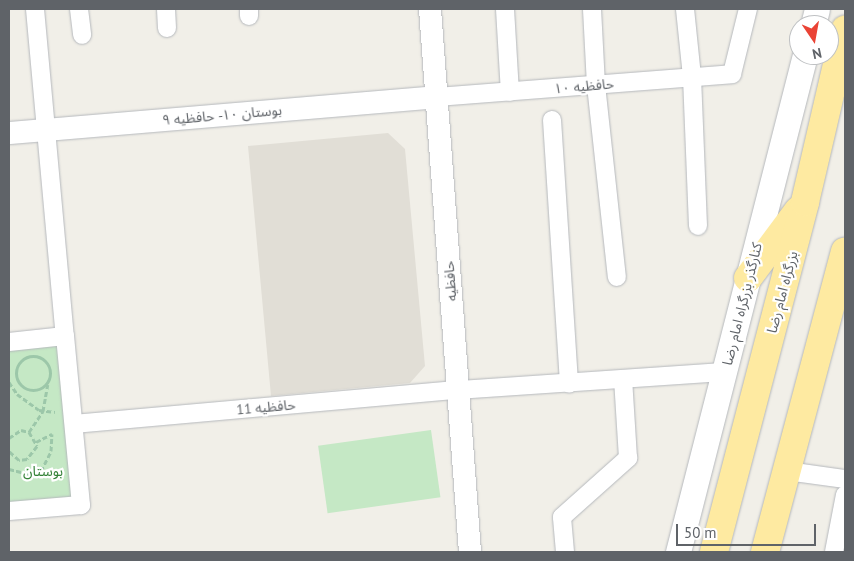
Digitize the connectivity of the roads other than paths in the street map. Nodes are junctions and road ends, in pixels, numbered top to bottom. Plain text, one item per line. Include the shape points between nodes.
1 (36, 9) edge
2 (79, 9) edge
3 (166, 9) edge
4 (430, 9) edge
5 (505, 9) edge
6 (592, 9) edge
7 (685, 9) edge
8 (748, 9) edge
9 (167, 28) dead end
10 (845, 30) edge
11 (82, 35) dead end
12 (802, 65) edge
13 (692, 77) junction
14 (596, 85) junction
15 (510, 92) junction
16 (436, 97) junction
17 (552, 120) dead end
18 (48, 130) junction
19 (9, 134) edge
20 (805, 202) junction
21 (698, 226) dead end
22 (845, 251) edge
23 (617, 277) dead end
24 (748, 278) junction
25 (65, 336) junction
26 (9, 342) edge
27 (725, 372) junction
28 (623, 379) junction
29 (569, 383) junction
30 (458, 390) junction
31 (69, 422) junction
32 (787, 471) junction
33 (845, 479) edge
34 (845, 495) edge
35 (9, 511) edge
36 (470, 552) edge
37 (565, 552) edge
38 (678, 552) edge
39 (714, 552) edge
40 (765, 552) edge
41 (834, 552) edge

1 - 18 street
2 - 11 street
3 - 9 street
4 - 16 street, حافظیه
5 - 15 street
6 - 14 street
7 - 13 street
8 - 13 street, حافظیه ۱۰ via 732,74
10 - 20 highway, بزرگراه امام رضا
12 - 24 main road, کنارگذر بزرگراه امام رضا
13 - 14 street, حافظیه ۱۰
13 - 21 street
14 - 15 street, حافظیه ۱۰
14 - 23 street
15 - 16 street, حافظیه ۱۰
16 - 18 street, بوستان ۱۰- حافظیه ۹
16 - 30 street, حافظیه
17 - 29 street
18 - 19 street, بوستان ۱۰- حافظیه ۹
18 - 25 street
20 - 24 highway
20 - 39 highway, بزرگراه امام رضا
22 - 32 highway
24 - 27 main road, کنارگذر بزرگراه امام رضا
25 - 26 street
25 - 31 street
27 - 28 street, حافظیه 11
27 - 38 main road, کنارگذر بزرگراه امام رضا
28 - 29 street, حافظیه 11
28 - 37 street via 628,458 562,517
29 - 30 street, حافظیه 11
30 - 31 street, حافظیه 11
30 - 36 street, حافظیه
31 - 35 street via 80,505
32 - 33 street
32 - 40 highway
34 - 41 street

